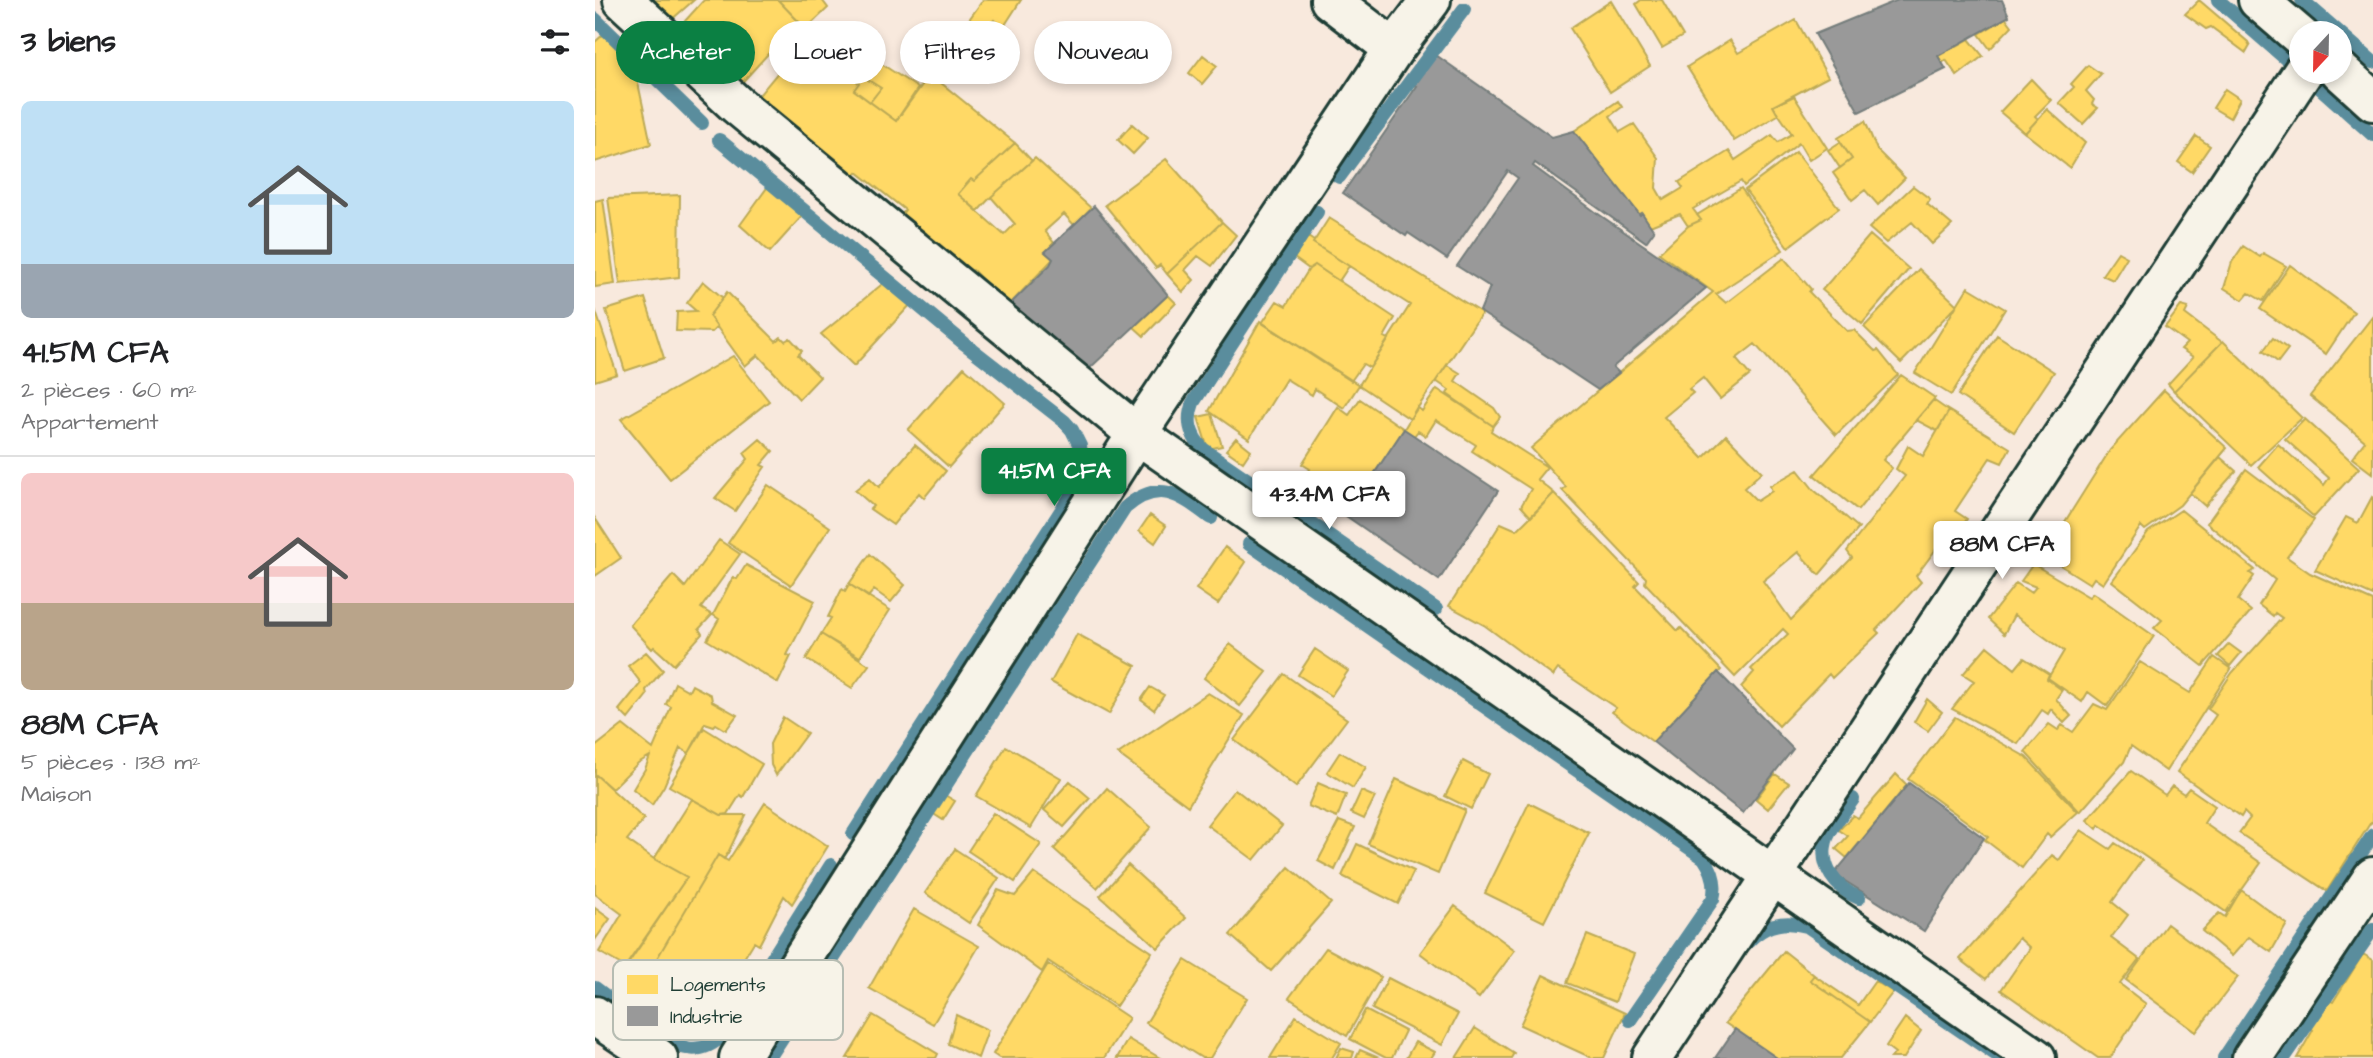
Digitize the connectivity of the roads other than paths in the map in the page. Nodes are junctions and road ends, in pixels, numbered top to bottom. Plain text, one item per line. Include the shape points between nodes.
1 (623, 0) edge
2 (1330, 0) edge
3 (1431, 0) edge
4 (2258, 0) edge
5 (2289, 27) edge
6 (1394, 50) junction
7 (2352, 82) edge
8 (2295, 84) edge
9 (2373, 101) edge
10 (1137, 434) junction
11 (1773, 875) junction
12 (2373, 877) edge
13 (802, 960) edge
14 (595, 1016) edge
15 (613, 1028) edge
16 (631, 1040) edge
17 (750, 1040) edge
18 (658, 1058) edge
19 (739, 1058) edge
20 (1652, 1058) edge
21 (2036, 1058) edge
22 (2252, 1058) edge

1 - 10 street via 737,105
2 - 6 street
3 - 6 street
4 - 5 street
6 - 10 street
7 - 9 street
8 - 11 street
10 - 11 street
10 - 13 street
11 - 20 street
11 - 21 street
12 - 22 street
14 - 15 street
16 - 18 street
17 - 19 street

